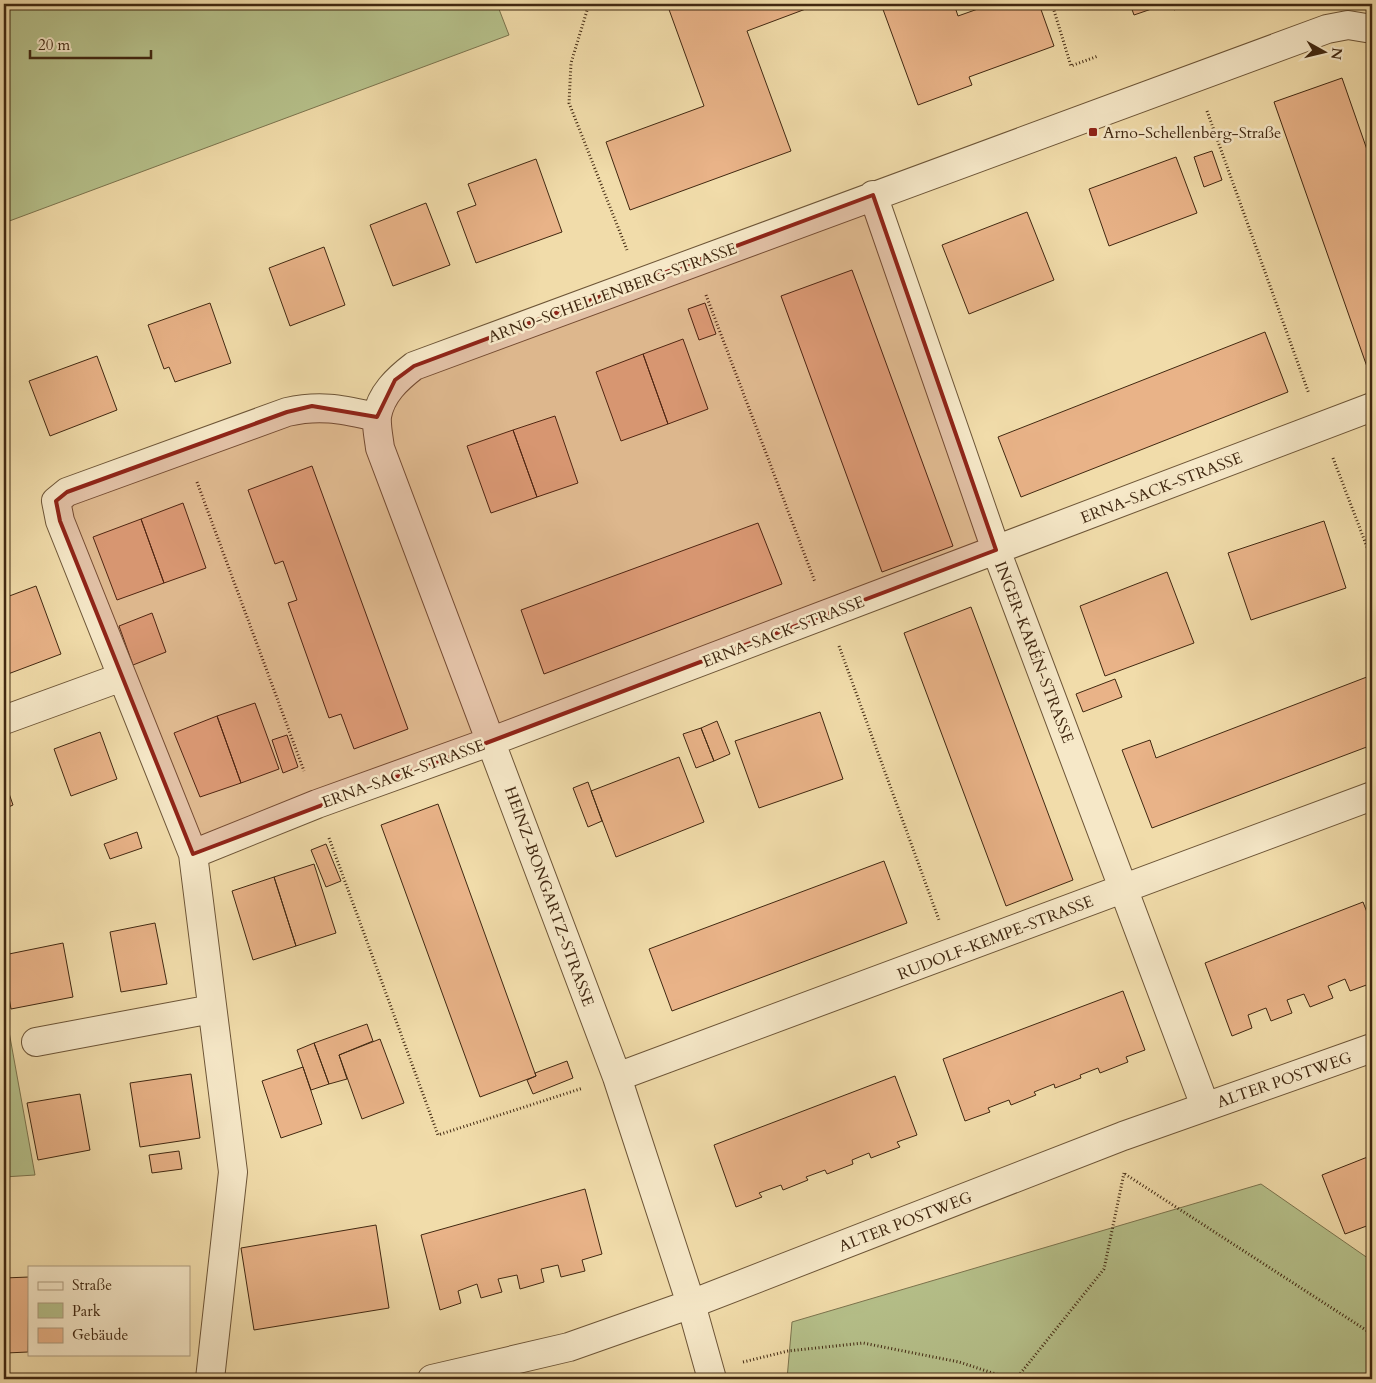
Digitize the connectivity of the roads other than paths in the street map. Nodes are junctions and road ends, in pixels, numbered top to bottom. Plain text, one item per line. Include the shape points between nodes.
1 (1370, 28) edge
2 (873, 195) junction
3 (1372, 407) edge
4 (377, 417) junction
5 (996, 550) junction
6 (122, 677) junction
7 (4, 720) edge
8 (492, 741) junction
9 (1372, 796) edge
10 (193, 854) junction
11 (1125, 888) junction
12 (212, 1009) junction
13 (36, 1042) dead end
14 (1372, 1048) edge
15 (617, 1076) junction
16 (1206, 1106) junction
17 (691, 1304) junction
18 (711, 1375) edge
19 (210, 1379) edge
20 (432, 1379) edge

1 - 2 street, ARNO-SCHELLENBERG-STRASSE via 1348,25 1327,29
2 - 4 street, ARNO-SCHELLENBERG-STRASSE via 414,366 396,380
2 - 5 street, INGER-KARÉN-STRASSE
3 - 5 street, ERNA-SACK-STRASSE
4 - 6 street via 312,406 287,412 67,492 56,501 60,521
4 - 8 street, HEINZ-BONGARTZ-STRASSE via 380,448
5 - 8 street, ERNA-SACK-STRASSE
5 - 11 street, INGER-KARÉN-STRASSE
6 - 7 street
6 - 10 street
8 - 10 street, ERNA-SACK-STRASSE via 317,804
8 - 15 street, HEINZ-BONGARTZ-STRASSE
9 - 11 street, RUDOLF-KEMPE-STRASSE
10 - 12 street
11 - 15 street, RUDOLF-KEMPE-STRASSE
11 - 16 street, INGER-KARÉN-STRASSE
12 - 13 street
12 - 19 street via 233,1172
14 - 16 street, ALTER POSTWEG
15 - 17 street, HEINZ-BONGARTZ-STRASSE
16 - 17 street, ALTER POSTWEG
17 - 18 street, HEINZ-BONGARTZ-STRASSE
17 - 20 street, ALTER POSTWEG via 569,1347

